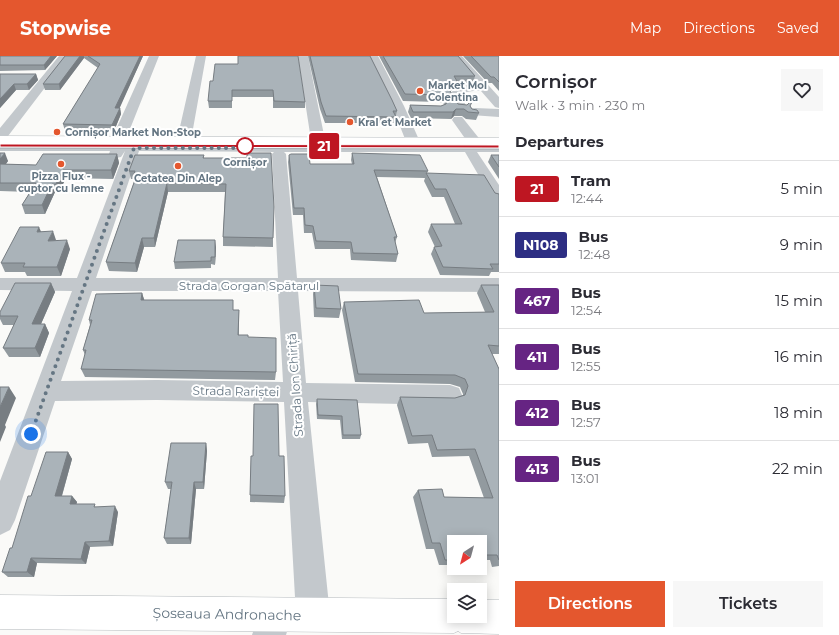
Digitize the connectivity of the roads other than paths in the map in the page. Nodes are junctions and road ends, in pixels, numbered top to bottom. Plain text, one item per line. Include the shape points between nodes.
1 (64, 56) edge
2 (154, 56) edge
3 (201, 56) edge
4 (304, 56) edge
5 (373, 56) edge
6 (457, 56) edge
7 (35, 75) edge
8 (49, 75) junction
9 (486, 85) junction
10 (499, 104) edge
11 (398, 106) junction
12 (412, 106) edge
13 (475, 112) edge
14 (499, 113) edge
15 (0, 139) edge
16 (184, 140) junction
17 (318, 140) junction
18 (413, 142) junction
19 (499, 142) edge
20 (125, 145) junction
21 (0, 147) edge
22 (473, 148) junction
23 (499, 148) edge
24 (0, 153) edge
25 (499, 153) edge
26 (279, 154) junction
27 (499, 197) edge
28 (85, 283) junction
29 (0, 284) edge
30 (288, 285) junction
31 (499, 286) edge
32 (46, 391) junction
33 (295, 392) junction
34 (450, 395) dead end
35 (0, 520) edge
36 (0, 612) edge
37 (313, 615) junction
38 (447, 616) edge
39 (487, 617) edge
40 (499, 617) edge
41 (272, 625) edge

1 - 8 street
2 - 20 street
3 - 16 street
4 - 17 street
5 - 11 street
6 - 9 street
7 - 8 street
8 - 15 street
9 - 10 street
9 - 22 street via 462,89 455,97
11 - 12 street
11 - 18 street
13 - 14 street
15 - 20 main road
16 - 17 main road
16 - 20 main road
17 - 18 main road
18 - 22 main road
19 - 22 main road
20 - 21 street
20 - 23 street
20 - 24 main road
20 - 26 main road
20 - 28 street
22 - 25 main road
22 - 26 main road
22 - 27 street
26 - 30 street, Strada Ion Chiriță
28 - 29 street, Strada Gorgan Spătarul
28 - 30 street, Strada Gorgan Spătarul
28 - 32 street
30 - 31 street, Strada Gorgan Spătarul
30 - 33 street, Strada Ion Chiriță
32 - 33 street, Strada Rariștei
32 - 35 street
33 - 34 street, Strada Rariștei
33 - 37 street, Strada Ion Chiriță
36 - 41 main road, Șoseaua Andronache
37 - 38 main road, Șoseaua Andronache
37 - 41 main road, Șoseaua Andronache
39 - 40 main road

